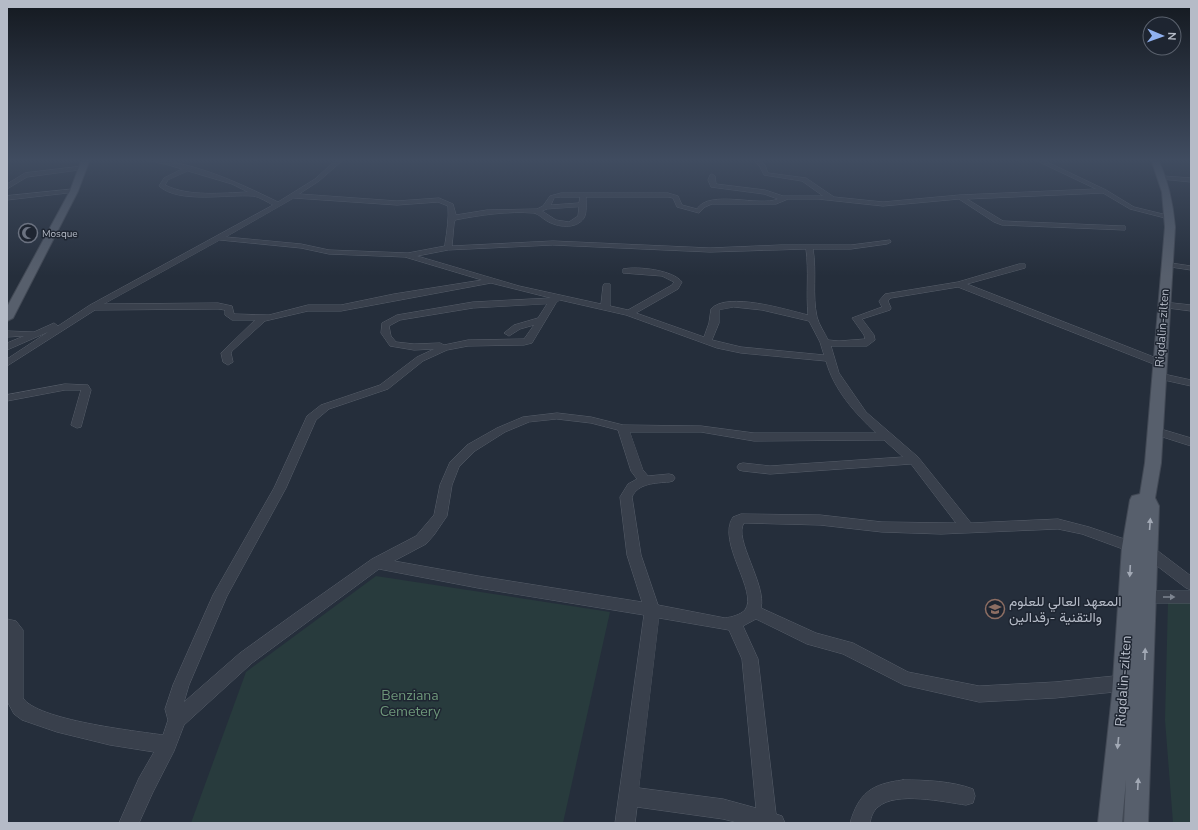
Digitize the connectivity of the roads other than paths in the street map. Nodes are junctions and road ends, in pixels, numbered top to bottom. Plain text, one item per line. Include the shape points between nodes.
1 (25, 198) edge
2 (70, 198) edge
3 (263, 198) edge
4 (291, 198) edge
5 (320, 198) edge
6 (552, 198) edge
7 (583, 198) edge
8 (675, 198) edge
9 (782, 198) joint
10 (790, 198) edge
11 (820, 198) edge
12 (943, 198) edge
13 (962, 198) edge
14 (1115, 198) edge
15 (1167, 198) edge
16 (833, 199) joint
17 (9, 200) edge
18 (278, 205) junction
19 (582, 205) junction
20 (546, 207) junction
21 (538, 211) junction
22 (1170, 217) junction
23 (455, 218) junction
24 (1122, 228) dead end
25 (219, 238) junction
26 (887, 242) dead end
27 (809, 247) junction
28 (448, 248) junction
29 (406, 255) junction
30 (1167, 264) junction
31 (1022, 266) dead end
32 (1191, 268) edge
33 (626, 271) dead end
34 (493, 282) junction
35 (959, 284) junction
36 (607, 286) dead end
37 (556, 299) junction
38 (1163, 305) junction
39 (93, 307) junction
40 (605, 308) junction
41 (1191, 308) edge
42 (629, 313) junction
43 (7, 318) edge
44 (262, 319) junction
45 (813, 319) junction
46 (542, 320) junction
47 (44, 330) junction
48 (509, 333) dead end
49 (7, 334) edge
50 (707, 342) junction
51 (826, 342) junction
52 (454, 346) junction
53 (7, 347) edge
54 (831, 359) junction
55 (228, 362) dead end
56 (7, 363) edge
57 (1160, 363) junction
58 (1159, 376) junction
59 (1191, 383) edge
60 (7, 398) edge
61 (77, 425) dead end
62 (623, 428) junction
63 (1154, 431) junction
64 (887, 436) junction
65 (1191, 442) edge
66 (914, 460) junction
67 (743, 467) dead end
68 (669, 478) dead end
69 (644, 481) junction
70 (968, 529) junction
71 (1140, 550) junction
72 (377, 563) junction
73 (1191, 584) edge
74 (1191, 597) edge
75 (1147, 598) junction
76 (652, 609) junction
77 (753, 611) junction
78 (734, 623) junction
79 (7, 625) edge
80 (1124, 683) junction
81 (177, 720) junction
82 (168, 745) junction
83 (629, 796) junction
84 (966, 796) dead end
85 (771, 821) edge
86 (129, 823) edge
87 (625, 823) edge
88 (860, 823) edge
89 (1110, 823) edge
90 (1136, 823) edge

1 - 17 street
2 - 43 main road
3 - 18 street
4 - 18 street
5 - 23 street via 397,203 439,200 451,205
6 - 20 street
7 - 19 street
8 - 9 street via 677,204 686,210 699,211 708,202 776,202
9 - 10 street
11 - 16 street
12 - 16 street via 883,204
13 - 24 street via 1002,223
14 - 22 street via 1132,208
15 - 22 main road, Riqdalin-zilten
18 - 25 street
19 - 20 street
19 - 21 street via 580,219 567,224 549,221
20 - 21 street
21 - 23 street via 487,212
22 - 30 main road, Riqdalin-zilten
23 - 28 street via 450,222 451,240
25 - 29 street via 301,246 329,252
25 - 39 street
26 - 27 street via 851,247
27 - 28 street via 710,250 553,243
27 - 45 street via 812,264 810,294
28 - 29 street
29 - 34 street
30 - 32 street
30 - 38 main road, Riqdalin-zilten
31 - 35 street
33 - 42 street via 662,274 678,282 675,287
34 - 37 street
34 - 44 street via 462,285 341,308 308,308 279,317
35 - 51 street via 884,298 887,308 856,318 870,335 867,343
35 - 57 street
36 - 40 street
37 - 40 street
37 - 46 street
37 - 52 street via 473,305 397,318 385,325 384,329 393,344 414,347
38 - 41 street
38 - 57 main road, Riqdalin-zilten
39 - 44 street via 218,306 229,308 229,315 232,317
39 - 47 street
39 - 56 street
40 - 42 street
42 - 50 street
44 - 55 street via 229,349 226,353
45 - 50 street via 755,306 724,305 715,309 714,323
45 - 51 street
46 - 48 street via 517,327
46 - 52 street via 533,337 524,342 488,342
47 - 49 street
47 - 53 street
50 - 54 street via 734,349
51 - 54 street
52 - 81 street via 420,359 384,387 325,407 311,418 280,488 220,595 181,685 174,709
54 - 64 street via 834,373 852,401 862,414
57 - 58 main road, Riqdalin-zilten
58 - 59 street
58 - 63 main road, Riqdalin-zilten
60 - 61 street via 65,387 84,387 86,390
62 - 64 street via 701,429 754,437
62 - 69 street
62 - 72 street via 581,418 547,416 527,418 501,430 471,448 454,465 446,485 440,516 429,532 421,540
63 - 65 street
63 - 71 main road, Riqdalin-zilten via 1153,462 1147,498 1151,506
64 - 66 street
66 - 67 street via 770,470
66 - 70 street
68 - 69 street
69 - 76 street via 627,492 626,501 634,555
70 - 71 street via 1058,524
70 - 77 street via 889,528 840,521 784,518 739,519 735,527 753,594
71 - 73 street
71 - 75 main road, Riqdalin-zilten
71 -> 80 main road, Riqdalin-zilten
72 - 76 street via 478,582
72 - 81 street via 246,658
75 -> 74 street
90 -> 75 main road, Riqdalin-zilten
76 - 78 street via 707,622
76 - 83 street
77 - 78 street
77 - 80 street via 813,639 847,648 904,678 979,694
78 - 85 street via 748,651 751,666
79 - 82 street via 16,630 15,700 28,714 57,724 110,736
80 -> 89 main road, Riqdalin-zilten
81 - 82 street
82 - 86 street
83 - 85 street via 723,809
83 - 87 street
84 - 88 street via 897,790 881,794 871,800

